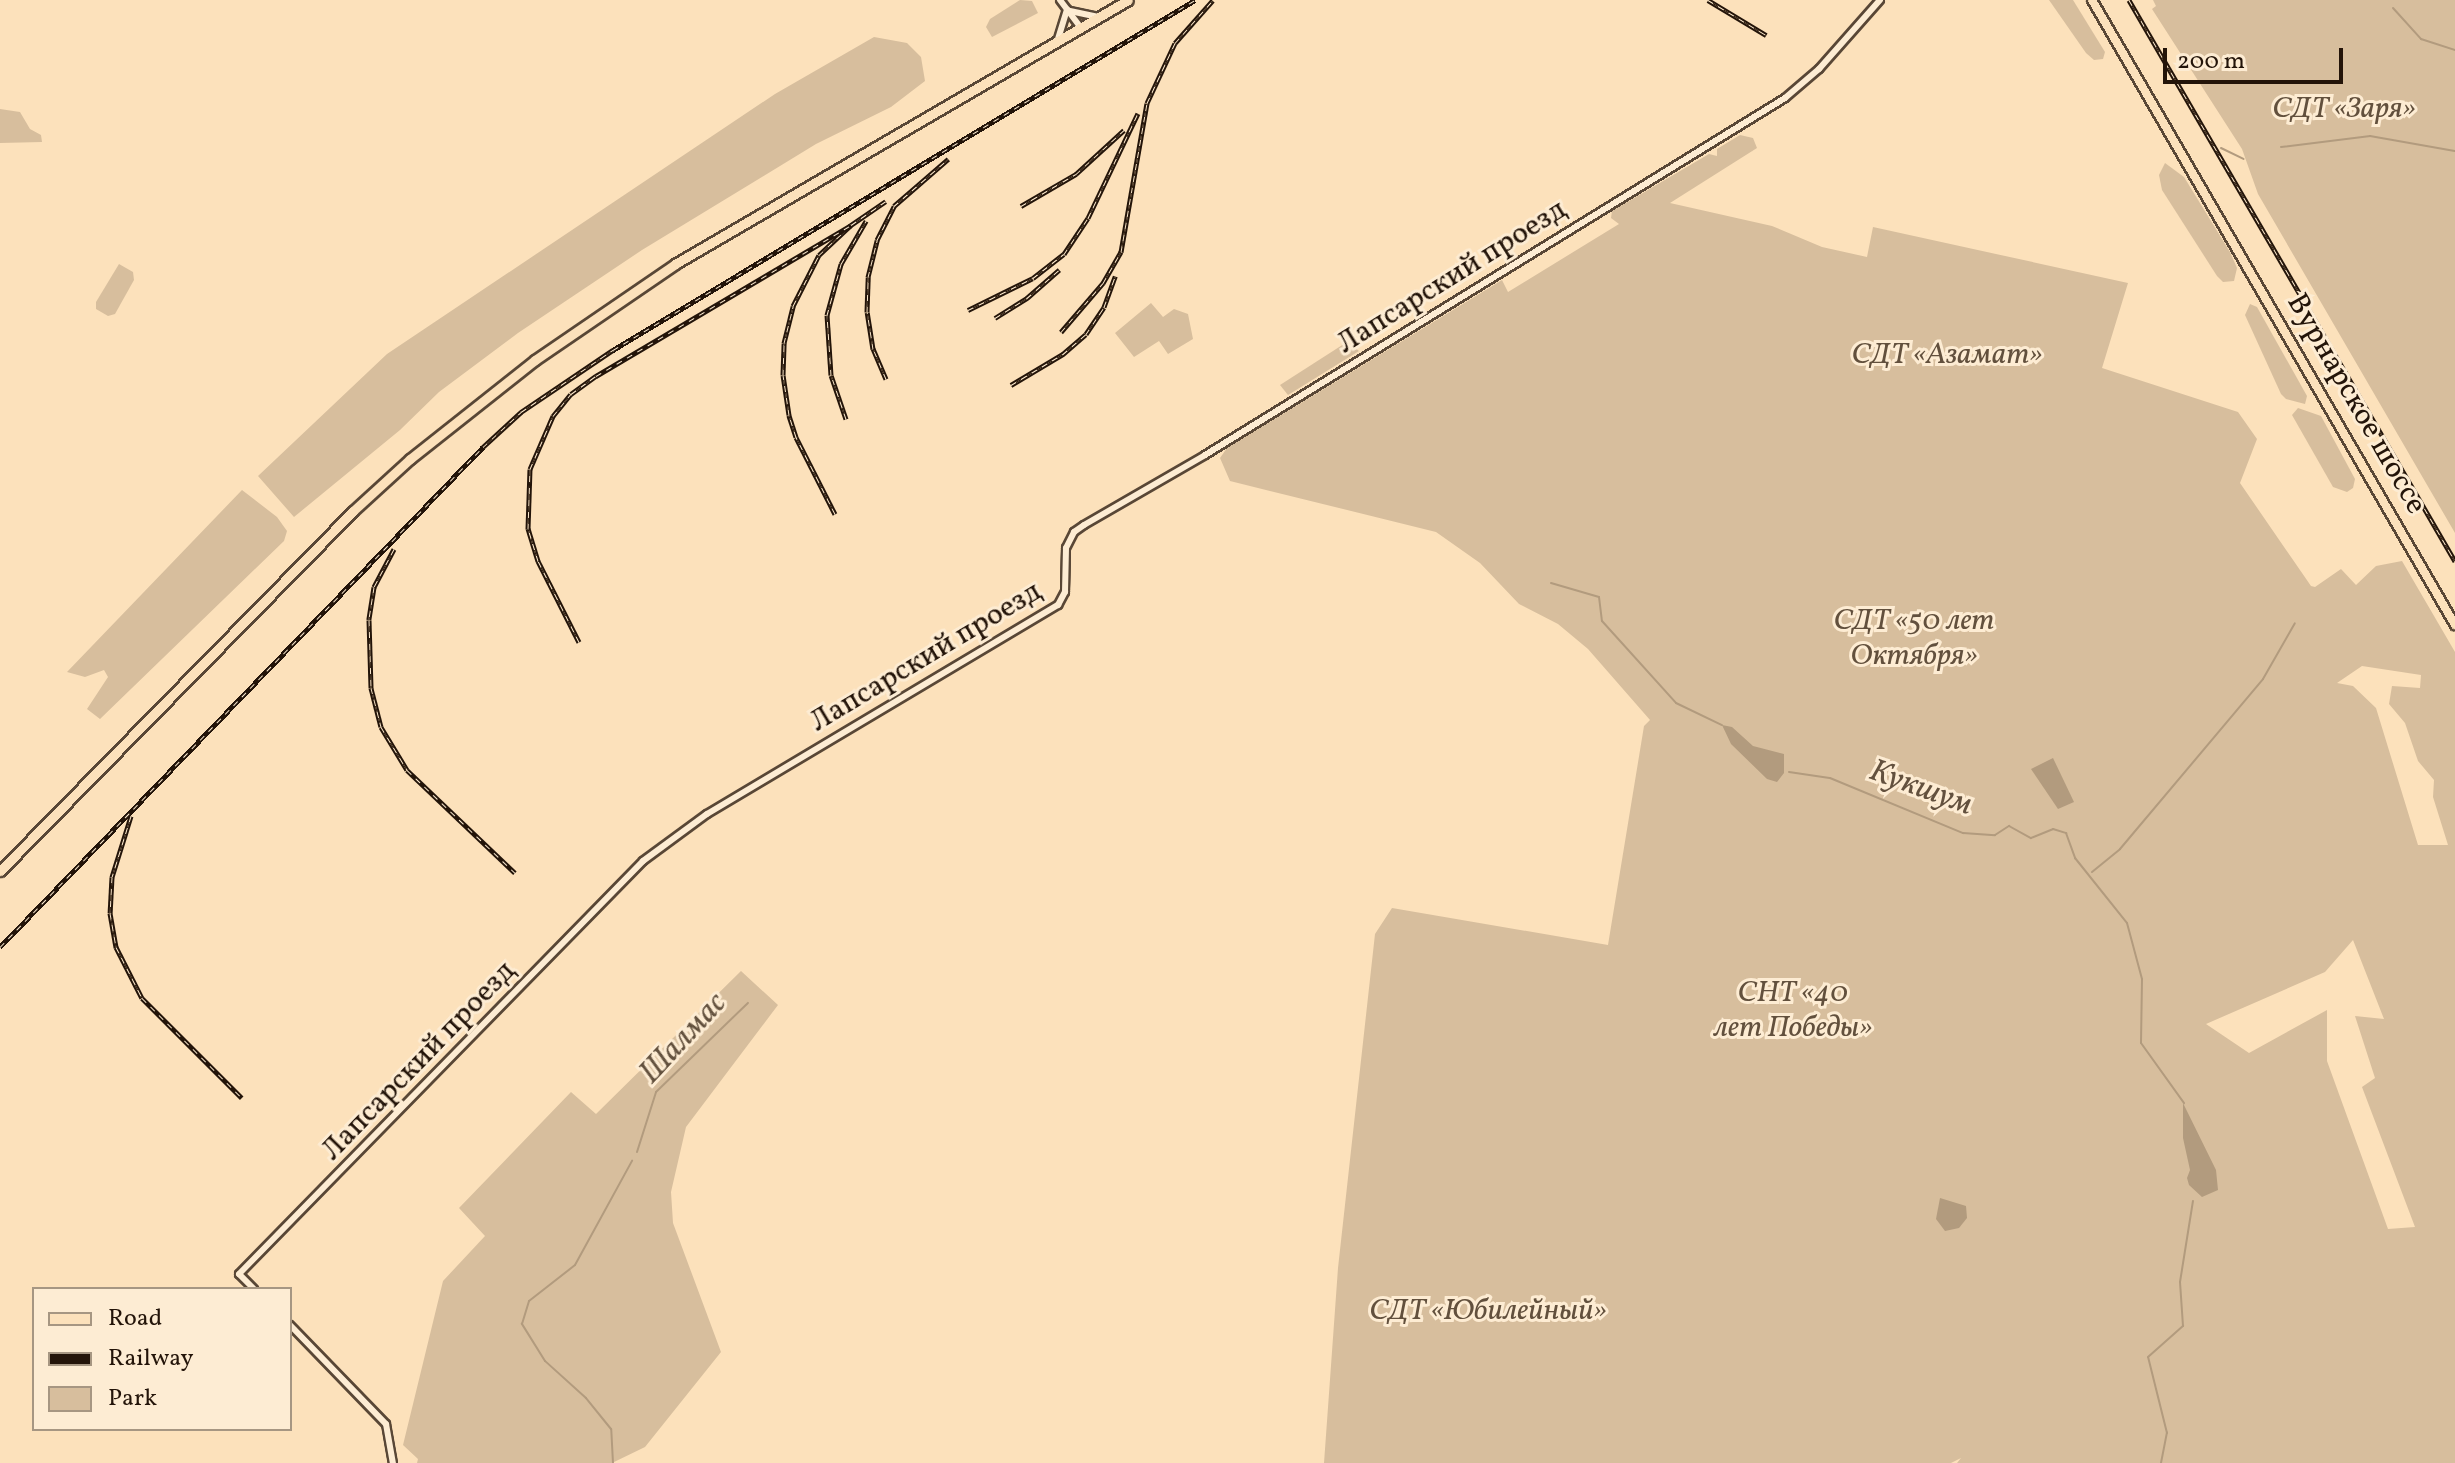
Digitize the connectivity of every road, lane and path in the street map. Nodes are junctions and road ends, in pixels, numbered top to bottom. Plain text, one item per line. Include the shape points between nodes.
1 (1060, 0) edge
2 (1128, 0) edge
3 (1880, 0) edge
4 (2092, 0) edge
5 (1067, 9) junction
6 (1100, 17) junction
7 (1081, 28) junction
8 (1057, 41) junction
9 (2455, 625) edge
10 (0, 871) edge
11 (252, 1287) edge
12 (292, 1327) edge
13 (393, 1463) edge

1 - 5 street
2 - 6 highway
3 - 11 street, Лапсарский проезд via 1819,69 1785,98 1074,532 1066,548 1065,592 1058,605 707,814 643,861 239,1274
4 - 9 main road, Вурнарское шоссе
5 - 6 street
5 - 7 street
5 - 8 street
6 - 7 highway
7 - 8 highway
8 - 10 highway via 675,264 535,360 353,511
12 - 13 street via 386,1424

